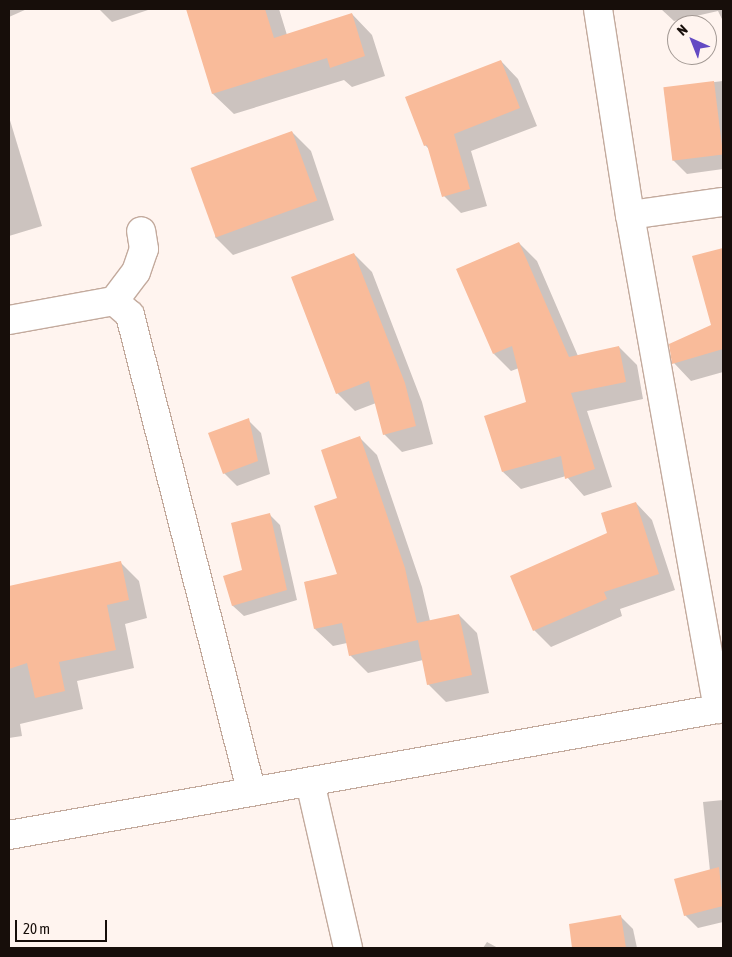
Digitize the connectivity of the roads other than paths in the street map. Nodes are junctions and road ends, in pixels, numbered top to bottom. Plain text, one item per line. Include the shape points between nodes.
1 (598, 9) edge
2 (723, 202) edge
3 (630, 215) junction
4 (141, 231) dead end
5 (114, 301) junction
6 (9, 320) edge
7 (720, 708) edge
8 (310, 782) junction
9 (252, 792) junction
10 (9, 834) edge
11 (348, 948) edge

1 - 3 street
2 - 3 street
3 - 7 street
4 - 5 street via 144,249 136,272
5 - 6 street
5 - 9 street via 130,315 136,329
7 - 8 street
8 - 9 street
8 - 11 street
9 - 10 street

